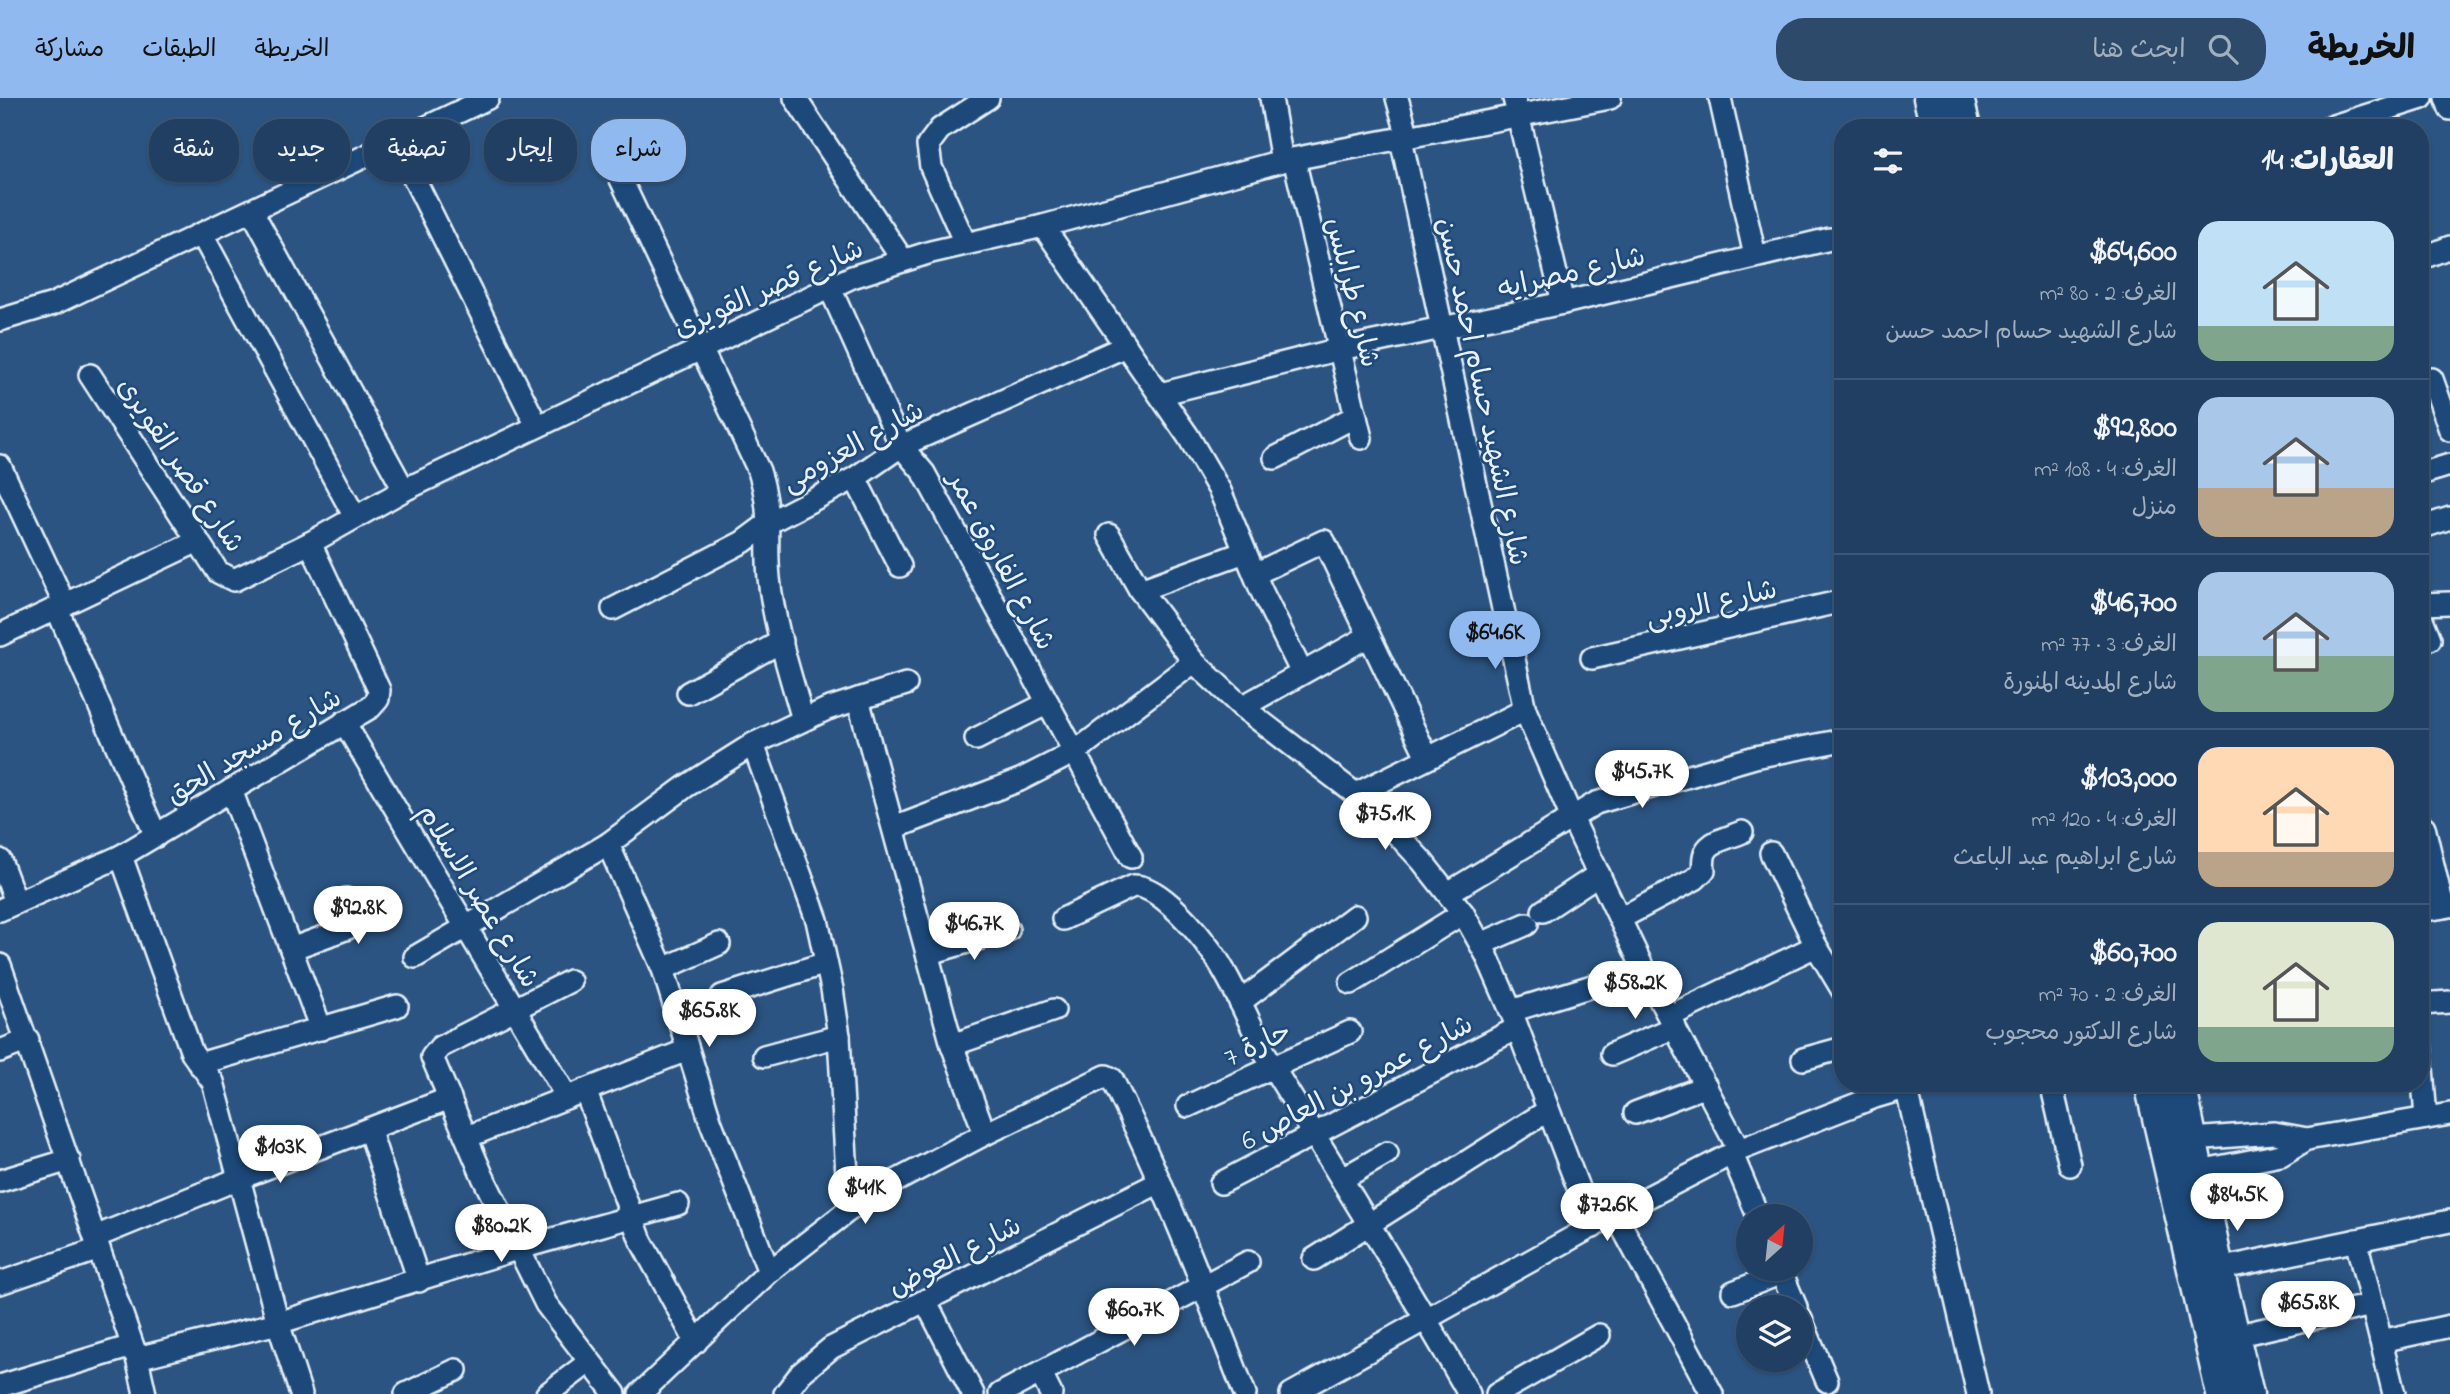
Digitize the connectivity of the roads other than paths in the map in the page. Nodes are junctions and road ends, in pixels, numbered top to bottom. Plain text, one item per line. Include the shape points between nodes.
1 (488, 98) edge
2 (796, 98) edge
3 (988, 98) edge
4 (1271, 98) edge
5 (1397, 98) edge
6 (1609, 98) edge
7 (1720, 98) edge
8 (1929, 98) edge
9 (1958, 98) edge
10 (2422, 98) edge
11 (2446, 98) edge
12 (1517, 107) edge
13 (2450, 109) edge
14 (444, 119) edge
15 (1934, 119) edge
16 (1963, 119) edge
17 (2356, 119) edge
18 (1405, 138) junction
19 (364, 157) edge
20 (1288, 160) junction
21 (416, 182) edge
22 (622, 182) edge
23 (252, 211) junction
24 (1043, 226) junction
25 (202, 235) junction
26 (1830, 239) dead end
27 (965, 243) junction
28 (2450, 247) edge
29 (2429, 255) edge
30 (1755, 257) junction
31 (902, 259) junction
32 (830, 288) junction
33 (1563, 303) junction
34 (0, 320) edge
35 (1442, 330) junction
36 (1126, 346) junction
37 (699, 348) junction
38 (1340, 349) junction
39 (90, 375) dead end
40 (2434, 378) edge
41 (1160, 394) junction
42 (1356, 416) junction
43 (537, 426) junction
44 (2450, 430) edge
45 (1361, 438) dead end
46 (901, 446) junction
47 (1275, 458) dead end
48 (2450, 465) edge
49 (0, 466) edge
50 (2429, 471) edge
51 (855, 478) junction
52 (404, 490) junction
53 (355, 517) junction
54 (2450, 518) edge
55 (770, 522) junction
56 (2429, 525) edge
57 (1109, 535) dead end
58 (198, 541) junction
59 (310, 542) junction
60 (1245, 552) junction
61 (900, 566) dead end
62 (1255, 574) junction
63 (1140, 590) junction
64 (1834, 603) edge
65 (2450, 603) edge
66 (2429, 604) edge
67 (61, 607) junction
68 (613, 609) dead end
69 (0, 635) edge
70 (1369, 636) junction
71 (782, 641) junction
72 (1592, 658) dead end
73 (1194, 662) junction
74 (1301, 671) junction
75 (906, 684) dead end
76 (688, 693) dead end
77 (858, 699) junction
78 (1048, 703) junction
79 (1242, 707) junction
80 (1525, 710) junction
81 (803, 720) junction
82 (344, 722) junction
83 (976, 739) dead end
84 (1834, 742) edge
85 (753, 744) junction
86 (1075, 752) junction
87 (1427, 757) junction
88 (231, 790) junction
89 (1356, 794) junction
90 (1570, 816) junction
91 (894, 828) junction
92 (1742, 832) dead end
93 (156, 836) junction
94 (608, 844) junction
95 (2429, 844) edge
96 (1771, 853) dead end
97 (121, 856) junction
98 (1131, 858) dead end
99 (0, 860) edge
100 (1599, 874) junction
101 (1448, 893) junction
102 (346, 899) dead end
103 (8, 906) edge
104 (2447, 906) edge
105 (2429, 909) edge
106 (1463, 914) junction
107 (1355, 916) dead end
108 (1621, 918) junction
109 (1063, 919) dead end
110 (467, 926) junction
111 (1008, 930) dead end
112 (719, 944) dead end
113 (1481, 944) junction
114 (1816, 946) junction
115 (291, 949) junction
116 (927, 954) junction
117 (415, 957) dead end
118 (826, 962) junction
119 (0, 965) edge
120 (663, 970) junction
121 (1644, 970) junction
122 (1834, 976) edge
123 (570, 981) dead end
124 (1351, 983) dead end
125 (722, 996) dead end
126 (1240, 1002) junction
127 (2450, 1002) edge
128 (2429, 1003) edge
129 (397, 1006) dead end
130 (515, 1009) junction
131 (1054, 1010) dead end
132 (1514, 1020) junction
133 (1673, 1021) junction
134 (321, 1029) junction
135 (1350, 1031) dead end
136 (839, 1036) junction
137 (28, 1040) junction
138 (952, 1045) junction
139 (687, 1050) junction
140 (1834, 1050) edge
141 (0, 1051) edge
142 (1612, 1054) dead end
143 (764, 1056) dead end
144 (1802, 1059) dead end
145 (200, 1065) junction
146 (1273, 1067) junction
147 (1706, 1086) junction
148 (1870, 1092) edge
149 (1915, 1092) edge
150 (2053, 1092) edge
151 (2152, 1092) edge
152 (2182, 1092) edge
153 (2424, 1092) edge
154 (576, 1094) junction
155 (450, 1098) junction
156 (1188, 1106) dead end
157 (1547, 1111) junction
158 (1635, 1113) dead end
159 (2450, 1115) edge
160 (2426, 1118) junction
161 (369, 1129) junction
162 (1315, 1133) junction
163 (985, 1134) junction
164 (467, 1137) junction
165 (2192, 1139) junction
166 (2307, 1139) junction
167 (1736, 1152) junction
168 (1387, 1153) dead end
169 (69, 1160) junction
170 (2070, 1165) dead end
171 (2200, 1171) junction
172 (240, 1178) junction
173 (1342, 1179) junction
174 (0, 1181) edge
175 (1160, 1182) junction
176 (1221, 1183) dead end
177 (678, 1204) dead end
178 (1754, 1204) edge
179 (849, 1210) junction
180 (1615, 1214) junction
181 (634, 1217) junction
182 (2450, 1221) edge
183 (1370, 1224) junction
184 (1593, 1227) junction
185 (2356, 1240) junction
186 (97, 1243) junction
187 (517, 1248) junction
188 (1314, 1259) dead end
189 (1248, 1262) dead end
190 (2218, 1269) junction
191 (769, 1272) junction
192 (419, 1281) junction
193 (1758, 1281) edge
194 (0, 1283) edge
195 (1204, 1286) junction
196 (1733, 1292) dead end
197 (926, 1302) junction
198 (2372, 1305) junction
199 (1428, 1321) junction
200 (278, 1322) junction
201 (2450, 1326) edge
202 (1599, 1335) dead end
203 (2234, 1336) junction
204 (2381, 1341) junction
205 (695, 1342) junction
206 (1813, 1348) edge
207 (134, 1352) junction
208 (589, 1362) junction
209 (456, 1370) dead end
210 (1041, 1374) junction
211 (1827, 1381) dead end
212 (0, 1386) edge
213 (1322, 1387) edge
214 (145, 1394) edge
215 (301, 1394) edge
216 (406, 1394) edge
217 (547, 1394) edge
218 (615, 1394) edge
219 (640, 1394) edge
220 (785, 1394) edge
221 (973, 1394) edge
222 (1000, 1394) edge
223 (1051, 1394) edge
224 (1245, 1394) edge
225 (1291, 1394) edge
226 (1469, 1394) edge
227 (1497, 1394) edge
228 (1712, 1394) edge
229 (1978, 1394) edge
230 (2222, 1394) edge
231 (2248, 1394) edge
232 (2395, 1394) edge

1 - 14 street
2 - 31 street
3 - 27 street via 940,129 928,145 931,167
4 - 20 street, شارع طرابلس
5 - 18 street, شارع الشهيد حسام احمد حسن
6 - 12 street, شارع قصر القويرى
7 - 30 street
8 - 15 street
9 - 16 street
10 - 17 street
11 - 13 street
12 - 18 street, شارع قصر القويرى
12 - 33 street
18 - 20 street, شارع قصر القويرى
18 - 35 street, شارع الشهيد حسام احمد حسن
19 - 23 street
20 - 24 street, شارع قصر القويرى
20 - 38 street, شارع طرابلس
21 - 43 street
22 - 37 street
23 - 25 street
23 - 52 street
24 - 27 street, شارع قصر القويرى
24 - 36 street
25 - 34 street via 53,304
25 - 53 street
26 - 30 street, شارع مصرايه
27 - 31 street, شارع قصر القويرى
28 - 29 street
30 - 33 street, شارع مصرايه
31 - 32 street, شارع قصر القويرى
32 - 37 street, شارع قصر القويرى
32 - 46 street, شارع الفاروق عمر
33 - 35 street, شارع مصرايه
35 - 38 street, شارع مصرايه
35 - 80 street, شارع الشهيد حسام احمد حسن
36 - 41 street
36 - 46 street, شارع العزومى
37 - 43 street, شارع قصر القويرى
37 - 55 street via 759,471
38 - 41 street, شارع مصرايه
38 - 42 street, شارع طرابلس
39 - 58 street, شارع قصر القويرى
40 - 44 street
41 - 60 street via 1220,491
42 - 45 street, شارع طرابلس
42 - 47 street
43 - 52 street, شارع قصر القويرى
46 - 51 street, شارع العزومى
46 - 78 street, شارع الفاروق عمر via 924,473
48 - 50 street
49 - 67 street
51 - 55 street, شارع العزومى
51 - 61 street
52 - 53 street, شارع قصر القويرى
53 - 59 street, شارع قصر القويرى
54 - 56 street
55 - 68 street, شارع العزومى via 743,542
55 - 71 street via 769,577
57 - 63 street
58 - 59 street, شارع قصر القويرى via 218,572 234,580
58 - 67 street
59 - 82 street, شارع مسجد الحق via 379,690 371,707
60 - 62 street
60 - 63 street
62 - 70 street via 1324,541
62 - 74 street
63 - 73 street
64 - 72 street, شارع الروبى
65 - 66 street
67 - 69 street
67 - 93 street
70 - 74 street
70 - 87 street
71 - 76 street
71 - 81 street
73 - 79 street
73 - 86 street
74 - 79 street
75 - 77 street
77 - 81 street
77 - 91 street
78 - 83 street
78 - 86 street, شارع الفاروق عمر
79 - 89 street
80 - 87 street
80 - 90 street, شارع الشهيد حسام احمد حسن
81 - 85 street
82 - 88 street, شارع مسجد الحق
82 - 110 street, شارع عصر الاسلام
84 - 90 street via 1729,764 1611,797
85 - 94 street
85 - 118 street via 817,920
86 - 91 street via 1020,780
86 - 98 street, شارع الفاروق عمر
87 - 89 street
88 - 93 street, شارع مسجد الحق
88 - 115 street
89 - 101 street
90 - 100 street, شارع الشهيد حسام احمد حسن
90 - 101 street
91 - 116 street
92 - 108 street via 1705,849 1704,870 1695,879
93 - 97 street, شارع مسجد الحق
94 - 110 street
94 - 120 street
95 - 104 street
96 - 114 street
97 - 103 street, شارع مسجد الحق
97 - 145 street
99 - 103 street
100 - 108 street, شارع الشهيد حسام احمد حسن
100 - 113 street via 1535,917
101 - 106 street
102 - 115 street via 353,919 348,928
104 - 105 street
106 - 113 street
106 - 124 street
107 - 126 street
108 - 121 street, شارع الشهيد حسام احمد حسن
109 - 126 street via 1144,885 1176,910 1214,956
110 - 117 street
110 - 130 street, شارع عصر الاسلام
111 - 116 street
112 - 120 street
113 - 132 street
114 - 122 street
114 - 133 street
115 - 134 street
116 - 138 street
118 - 125 street
118 - 136 street
119 - 137 street
120 - 139 street
121 - 132 street, شارع عمرو بن العاص 6
121 - 133 street, شارع الشهيد حسام احمد حسن
123 - 130 street
126 - 146 street
127 - 128 street
129 - 134 street
130 - 154 street, شارع عصر الاسلام
130 - 155 street via 435,1051 434,1065
131 - 138 street
132 - 157 street
132 - 162 street, شارع عمرو بن العاص 6
133 - 142 street
133 - 147 street, شارع الشهيد حسام احمد حسن
134 - 145 street
135 - 146 street, حارة 7
136 - 143 street
136 - 179 street
137 - 141 street
137 - 169 street
138 - 163 street
139 - 154 street
139 - 191 street
140 - 144 street
145 - 172 street via 213,1082
146 - 156 street, حارة 7
146 - 162 street
147 - 158 street
147 - 167 street, شارع الشهيد حسام احمد حسن
148 - 167 street
149 - 229 street
150 - 170 street
151 - 230 street
152 - 165 street
153 - 160 street
154 - 164 street
154 - 181 street, شارع عصر الاسلام
155 - 161 street
155 - 164 street
157 - 183 street
157 - 184 street
159 - 160 street
160 - 166 street
161 - 172 street
161 - 192 street
162 - 173 street
162 - 176 street, شارع عمرو بن العاص 6
163 - 175 street via 1106,1076 1112,1079
163 - 179 street
164 - 187 street
165 - 166 street via 2274,1133
165 - 171 street
166 - 171 street via 2281,1155
167 - 178 street, شارع الشهيد حسام احمد حسن
167 - 180 street
168 - 173 street
169 - 174 street
169 - 186 street
171 - 190 street
172 - 186 street
172 - 200 street
173 - 183 street
175 - 195 street
175 - 197 street, شارع العوض
177 - 181 street
179 - 191 street
180 - 184 street
180 - 228 street
181 - 187 street
181 - 205 street, شارع عصر الاسلام via 659,1277
182 - 185 street
183 - 188 street
183 - 199 street
184 - 199 street
185 - 190 street
185 - 198 street
186 - 194 street
186 - 207 street
187 - 192 street
187 - 208 street via 546,1304
189 - 195 street
190 - 203 street
191 - 205 street
192 - 200 street
193 - 196 street
195 - 210 street
195 - 224 street
197 - 220 street, شارع العوض via 831,1348
197 - 221 street
198 - 203 street
198 - 204 street
199 - 213 street
199 - 226 street
200 - 207 street
200 - 215 street
201 - 204 street
202 - 227 street
203 - 231 street
204 - 232 street
205 - 219 street
206 - 211 street
207 - 212 street
207 - 214 street
208 - 217 street
208 - 218 street
209 - 216 street
210 - 222 street
210 - 223 street
213 - 225 street

